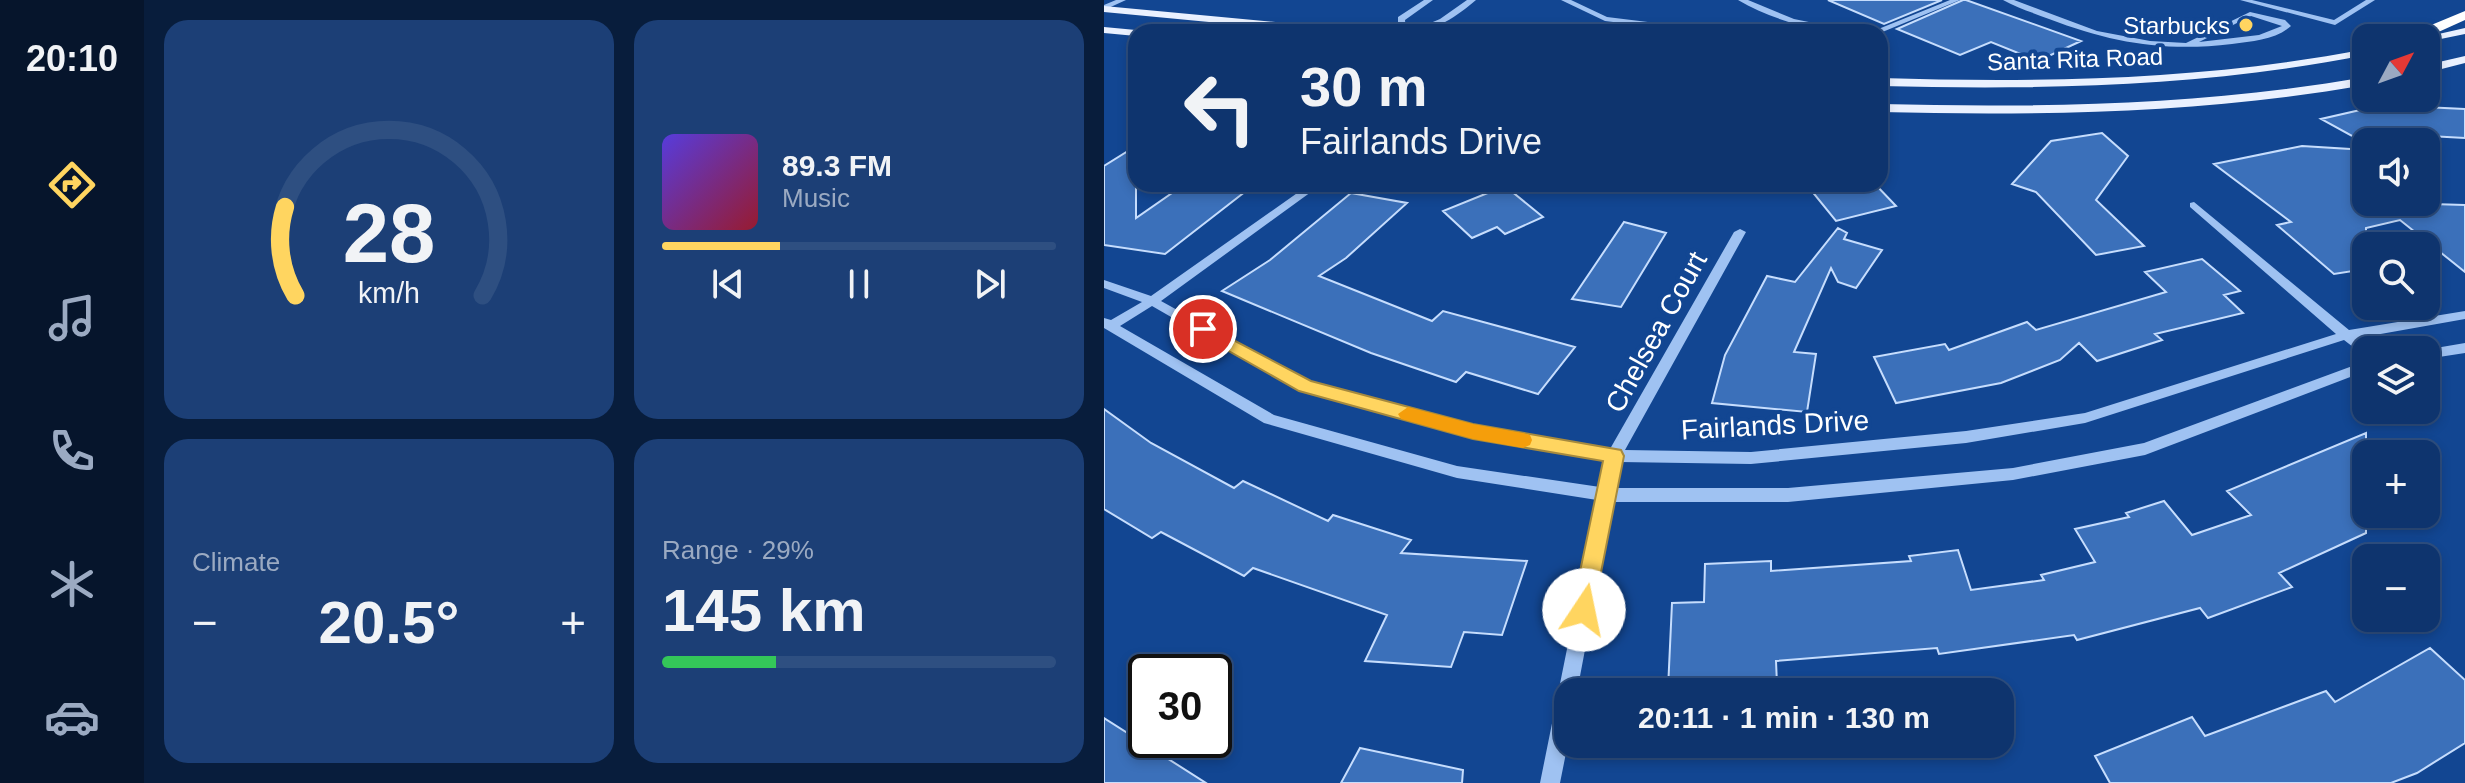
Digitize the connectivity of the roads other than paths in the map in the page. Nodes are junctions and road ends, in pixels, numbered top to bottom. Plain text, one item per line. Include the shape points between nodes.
1 (1122, 0) edge
2 (1429, 0) edge
3 (1472, 0) edge
4 (1565, 0) edge
5 (1742, 0) edge
6 (1956, 0) edge
7 (2007, 0) edge
8 (2244, 0) edge
9 (2371, 0) edge
10 (1104, 8) edge
11 (2465, 15) edge
12 (1792, 21) junction
13 (1268, 24) edge
14 (1401, 24) edge
15 (1435, 24) edge
16 (1647, 24) edge
17 (1790, 24) edge
18 (1809, 24) edge
19 (2440, 26) edge
20 (1888, 27) edge
21 (1104, 30) edge
22 (2465, 31) edge
23 (1128, 32) edge
24 (2440, 36) edge
25 (2185, 46) junction
26 (2352, 54) edge
27 (2465, 59) edge
28 (2440, 65) edge
29 (1888, 82) edge
30 (2352, 83) edge
31 (1888, 108) edge
32 (1306, 192) edge
33 (2194, 205) dead end
34 (1740, 232) dead end
35 (1104, 284) edge
36 (1152, 301) junction
37 (2465, 315) edge
38 (1108, 324) edge
39 (2347, 335) junction
40 (2352, 339) edge
41 (2465, 348) edge
42 (2440, 352) edge
43 (2352, 371) edge
44 (1614, 456) junction
45 (1607, 495) junction
46 (1550, 783) edge

1 - 10 street
2 - 14 street via 1401,19
3 - 15 street
4 - 16 street via 1605,19
5 - 12 street
6 - 20 street
7 - 25 street via 2122,40
8 - 9 street via 2335,23
10 - 13 main road
11 - 19 highway
12 - 17 street
12 - 18 street
21 - 23 main road
22 - 24 main road
25 - 25 street via 2260,38 2287,26 2250,14
26 - 29 main road, Santa Rita Road via 2143,80
27 - 28 main road
30 - 31 main road, Santa Rita Road via 2167,105
32 - 36 street
33 - 39 street
34 - 44 street, Chelsea Court
35 - 36 street, Fairlands Drive
36 - 38 street
36 - 44 street, Fairlands Drive via 1305,387 1473,432
37 - 39 street, Fairlands Drive
38 - 45 street via 1269,419 1457,472
39 - 40 street
39 - 44 street, Fairlands Drive via 2085,418 1966,437 1751,458
41 - 42 street
43 - 45 street via 2145,449 2013,474 1788,495
44 - 45 street, Chelsea Court
45 - 46 street, Chelsea Court

